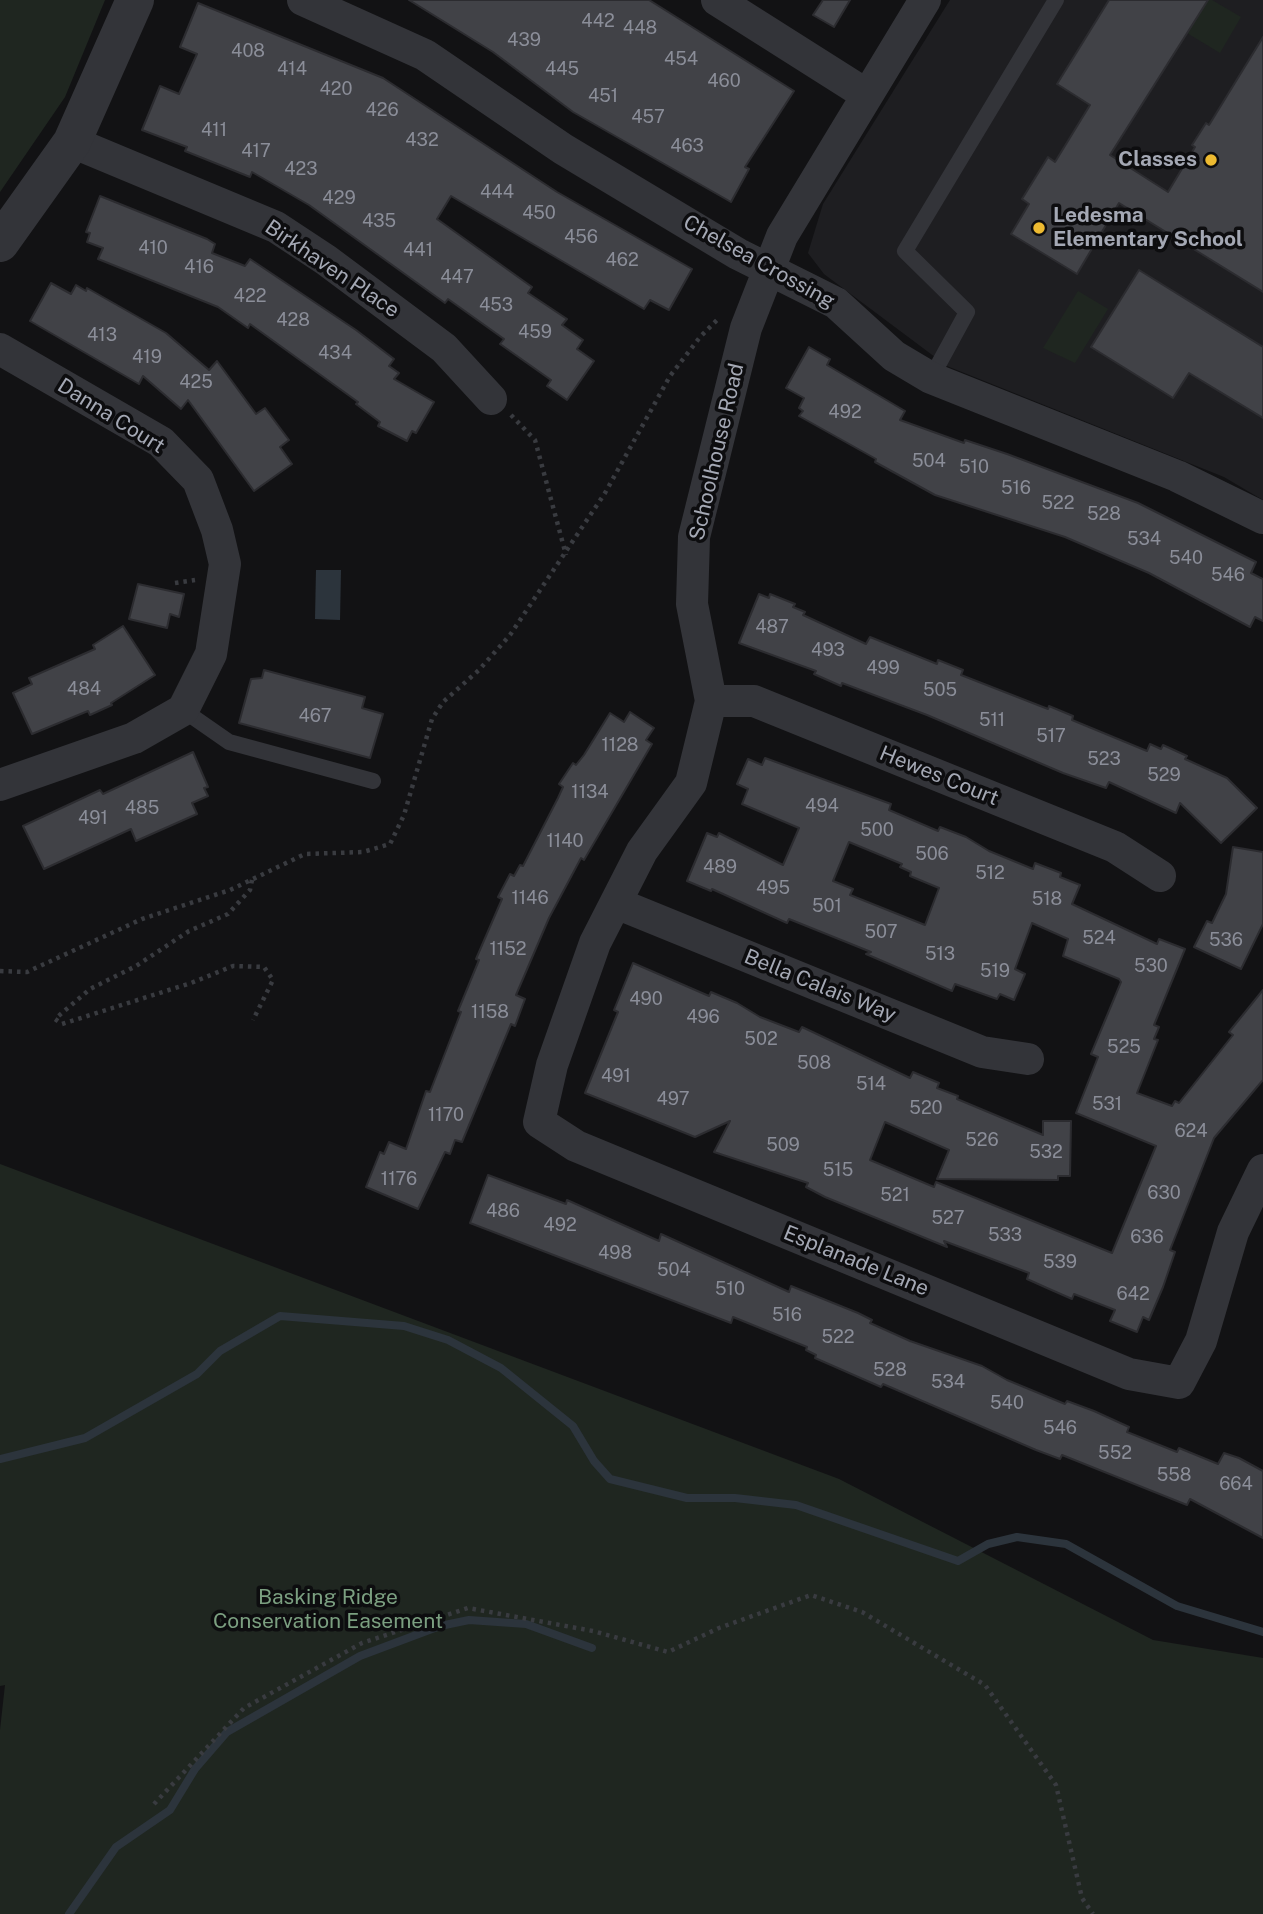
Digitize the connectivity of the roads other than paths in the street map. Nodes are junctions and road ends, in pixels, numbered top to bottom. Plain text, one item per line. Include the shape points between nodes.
1 (135, 0) edge
2 (303, 0) edge
3 (717, 0) edge
4 (925, 0) edge
5 (1056, 0) edge
6 (867, 95) junction
7 (72, 142) junction
8 (0, 243) edge
9 (770, 271) junction
10 (0, 349) edge
11 (931, 378) junction
12 (491, 399) dead end
13 (1263, 518) edge
14 (711, 701) junction
15 (183, 710) junction
16 (373, 781) dead end
17 (0, 785) edge
18 (1160, 876) dead end
19 (616, 903) junction
20 (1028, 1059) dead end
21 (539, 1122) joint
22 (1263, 1170) edge

1 - 7 street
2 - 9 street, Chelsea Crossing via 425,55 562,149
3 - 6 street
4 - 6 street, Schoolhouse Road
5 - 11 lane via 905,251 967,312
6 - 9 street, Schoolhouse Road via 782,236
7 - 8 street
7 - 12 street, Birkhaven Place via 276,227 444,348
9 - 11 street, Chelsea Crossing via 836,303 894,356
9 - 14 street, Schoolhouse Road via 746,328 694,537 692,604
10 - 15 street, Danna Court via 161,442 198,480 225,564 211,654
11 - 13 street, Chelsea Crossing via 1177,476
14 - 18 street, Hewes Court via 754,701 1115,847
14 - 19 street, Schoolhouse Road via 691,783 642,851
15 - 16 lane via 229,742
15 - 17 street via 134,738
19 - 20 street, Bella Calais Way via 982,1052
19 - 21 street, Schoolhouse Road via 594,943 552,1065
21 - 22 street, Esplanade Lane via 576,1146 1129,1374 1179,1383 1201,1341 1233,1233

